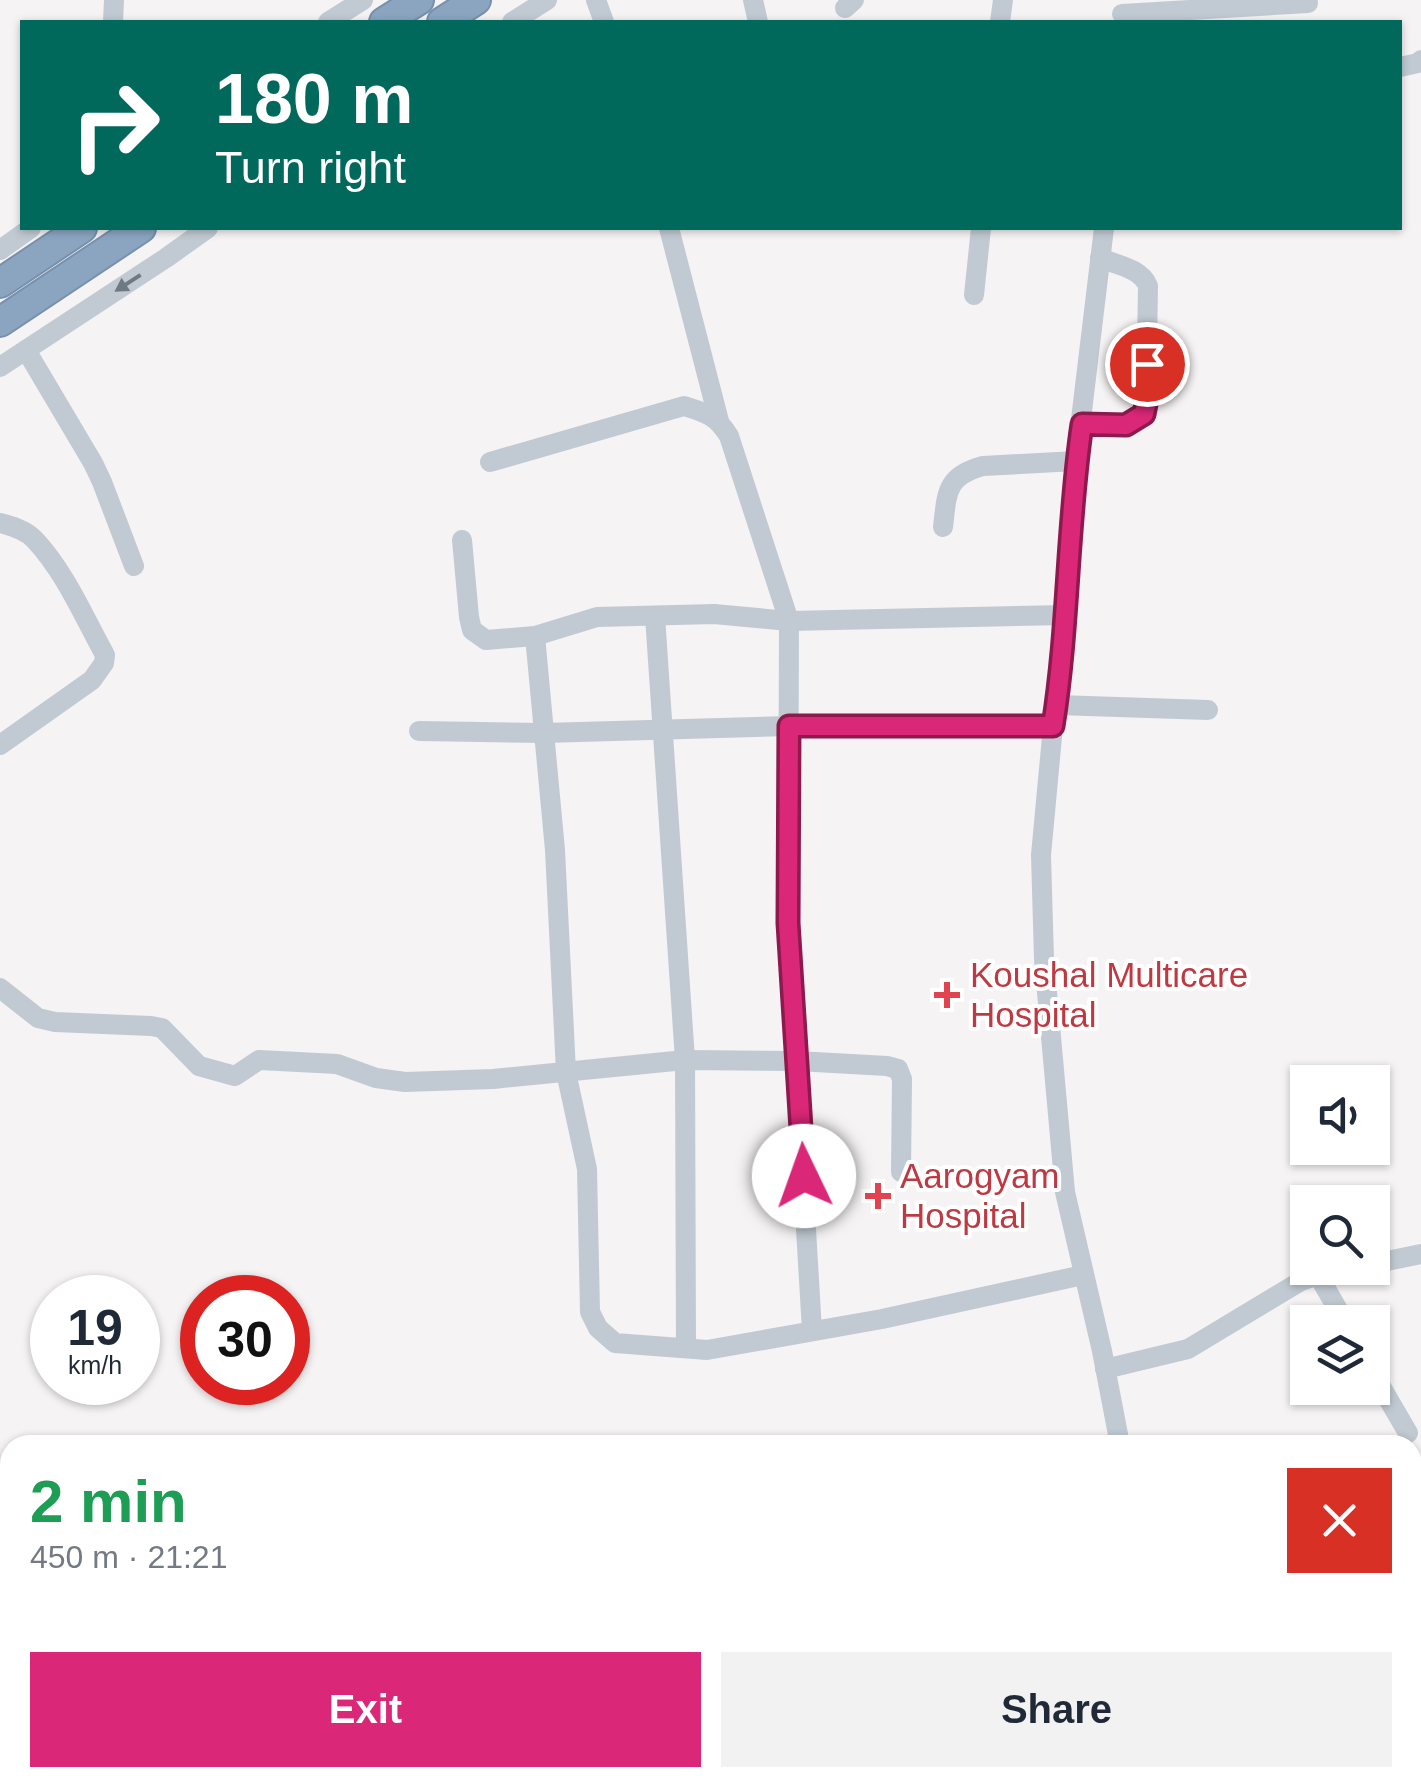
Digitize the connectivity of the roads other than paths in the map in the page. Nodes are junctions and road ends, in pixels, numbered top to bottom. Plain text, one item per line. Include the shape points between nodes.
1 (363, 0) edge
2 (419, 0) edge
3 (476, 0) edge
4 (547, 0) edge
5 (1308, 3) dead end
6 (1122, 12) edge
7 (331, 20) edge
8 (387, 20) edge
9 (445, 20) edge
10 (515, 20) edge
11 (28, 230) edge
12 (79, 230) edge
13 (138, 230) edge
14 (205, 230) edge
15 (669, 230) edge
16 (980, 230) edge
17 (1104, 230) edge
18 (0, 250) edge
19 (1100, 258) junction
20 (0, 284) edge
21 (974, 295) dead end
22 (0, 322) edge
23 (26, 350) junction
24 (0, 367) edge
25 (720, 421) junction
26 (1082, 424) junction
27 (1076, 460) junction
28 (490, 462) dead end
29 (0, 523) edge
30 (942, 528) dead end
31 (462, 540) dead end
32 (134, 566) dead end
33 (1066, 615) junction
34 (655, 616) junction
35 (789, 621) junction
36 (535, 636) junction
37 (1208, 710) dead end
38 (1055, 715) junction
39 (789, 726) junction
40 (663, 730) junction
41 (418, 731) dead end
42 (544, 733) junction
43 (0, 745) edge
44 (0, 988) edge
45 (685, 1060) junction
46 (797, 1061) junction
47 (566, 1072) junction
48 (901, 1172) dead end
49 (1421, 1254) edge
50 (1390, 1260) edge
51 (1083, 1275) junction
52 (1296, 1285) edge
53 (812, 1331) junction
54 (686, 1348) junction
55 (1106, 1369) junction
56 (1390, 1402) edge
57 (1408, 1433) dead end
58 (1118, 1435) edge

1 - 7 street
2 - 8 highway
3 - 9 highway
4 - 10 street
5 - 6 street
11 - 18 street
12 - 20 highway
13 - 22 highway
14 -> 23 street
15 - 25 street
16 - 21 street
17 - 19 street
19 - 26 street
19 - 26 street via 1146,279 1146,404 1144,414 1126,425
23 - 24 street
23 - 32 street via 97,473
25 - 28 street via 684,406
25 - 35 street
26 - 27 street
27 - 30 street via 968,470 947,491
27 - 33 street
29 - 43 street via 34,538 106,655 92,680
31 - 36 street via 472,630 486,640
33 - 35 street
33 - 38 street
34 - 35 street
34 - 36 street via 598,617
34 - 40 street
35 - 39 street
36 - 42 street
37 - 38 street
38 - 39 street
38 - 51 street via 1041,856 1044,958 1064,1192
39 - 40 street
39 - 46 street via 788,923
40 - 42 street
40 - 45 street
41 - 42 street
42 - 47 street
44 - 47 street via 38,1018 162,1028 199,1066 235,1076 259,1060 337,1064 405,1082
45 - 46 street
45 - 47 street
45 - 54 street
46 - 48 street via 898,1069
46 - 53 street
47 - 54 street via 587,1169 590,1312 615,1343
49 - 50 street
51 - 53 street
51 - 55 street
52 - 55 street via 1188,1349
53 - 54 street
55 - 58 street
56 - 57 street

